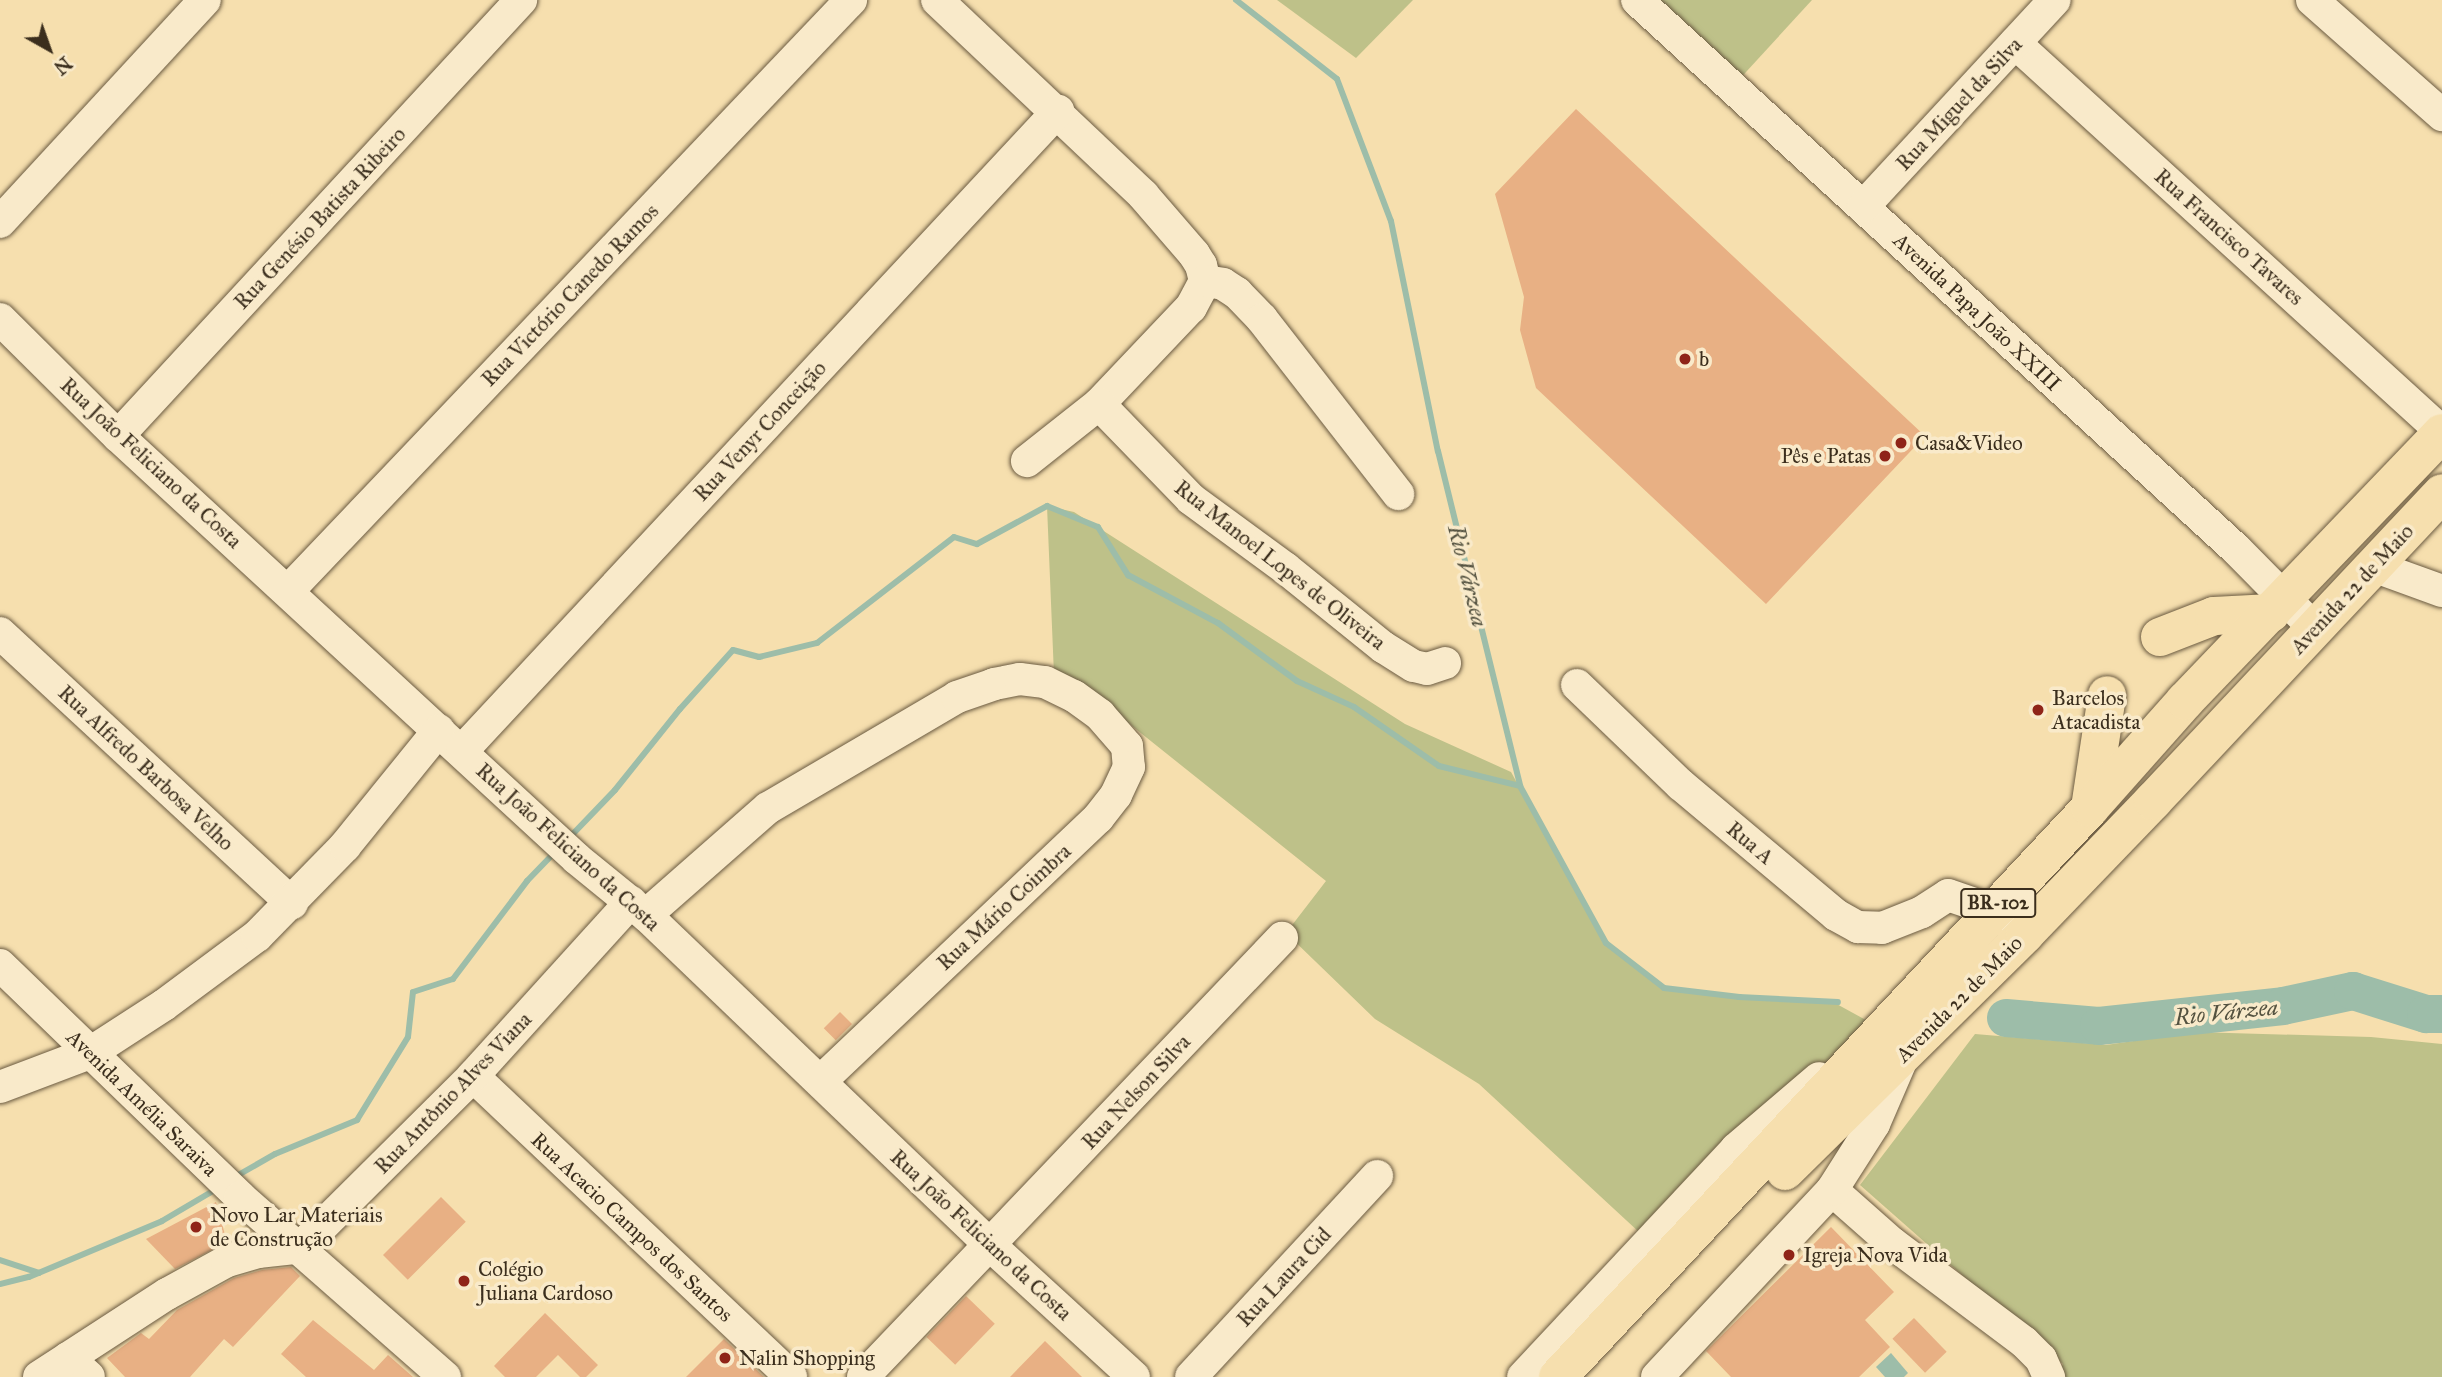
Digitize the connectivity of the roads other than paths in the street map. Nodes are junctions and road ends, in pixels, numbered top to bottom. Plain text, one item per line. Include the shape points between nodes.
1 (205, 0) edge
2 (521, 0) edge
3 (851, 0) edge
4 (937, 0) edge
5 (1637, 0) edge
6 (2055, 0) edge
7 (2312, 0) edge
8 (2015, 43) junction
9 (1058, 111) junction
10 (2442, 115) edge
11 (1863, 207) junction
12 (0, 222) edge
13 (1205, 281) junction
14 (0, 319) edge
15 (1099, 404) junction
16 (2442, 432) edge
17 (118, 436) junction
18 (1027, 461) dead end
19 (2442, 493) edge
20 (1398, 494) dead end
21 (2373, 566) junction
22 (289, 590) junction
23 (2442, 591) edge
24 (2278, 606) junction
25 (2314, 628) junction
26 (0, 633) edge
27 (2160, 637) dead end
28 (1445, 663) dead end
29 (1577, 685) dead end
30 (2107, 695) dead end
31 (1100, 715) joint
32 (439, 730) junction
33 (462, 751) junction
34 (2090, 808) junction
35 (292, 903) junction
36 (638, 909) junction
37 (1992, 910) junction
38 (2025, 934) junction
39 (1282, 937) dead end
40 (0, 965) edge
41 (1896, 1040) junction
42 (90, 1053) junction
43 (473, 1076) junction
44 (821, 1081) junction
45 (0, 1087) edge
46 (1377, 1176) dead end
47 (1832, 1190) junction
48 (990, 1246) junction
49 (297, 1248) junction
50 (78, 1367) edge
51 (39, 1377) edge
52 (445, 1377) edge
53 (791, 1377) edge
54 (863, 1377) edge
55 (1134, 1377) edge
56 (1191, 1377) edge
57 (1523, 1377) edge
58 (1558, 1377) edge
59 (1587, 1377) edge
60 (1657, 1377) edge
61 (2049, 1377) edge

1 - 12 street
2 - 17 street, Rua Genésio Batista Ribeiro
3 - 22 street, Rua Victório Canedo Ramos
4 - 9 street
5 - 11 street, Avenida Papa João XXIII
6 - 8 street, Rua Miguel da Silva
7 - 10 street
8 - 11 street, Rua Miguel da Silva
8 - 16 street, Rua Francisco Tavares
9 - 13 street via 1170,224 1201,265
9 - 33 street, Rua Venyr Conceição
11 - 24 street, Avenida Papa João XXIII
13 - 15 street via 1191,307
13 - 20 street via 1223,284 1237,293 1262,319
14 - 17 street, Rua João Feliciano da Costa
15 - 18 street
15 - 28 street, Rua Manoel Lopes de Oliveira via 1191,499 1383,647 1414,666 1427,669
16 - 24 main road, Avenida 22 de Maio / BR-102
17 - 22 street, Rua João Feliciano da Costa
19 - 21 main road, Avenida 22 de Maio / BR-102
21 - 23 street
21 - 25 main road, Avenida 22 de Maio / BR-102
22 - 32 street, Rua João Feliciano da Costa
24 - 25 street, Avenida Papa João XXIII
24 - 27 main road via 2214,616
24 - 34 main road, Avenida 22 de Maio / BR-102
25 - 38 main road, Avenida 22 de Maio / BR-102
26 - 35 street, Rua Alfredo Barbosa Velho
29 - 37 street, Rua A via 1681,785 1836,915 1858,927 1882,928 1922,912 1948,895
30 - 34 main road
31 - 36 street, Rua Antônio Alves Viana via 1045,682 1020,679 957,697 768,808
31 - 44 street, Rua Mário Coimbra via 1127,746 1129,767 1116,795 1098,818
32 - 33 street, Rua João Feliciano da Costa
32 - 35 street
33 - 36 street, Rua João Feliciano da Costa via 577,859
34 - 37 main road, Avenida 22 de Maio / BR-102
35 - 42 street via 247,944
36 - 43 street, Rua Antônio Alves Viana
36 - 44 street, Rua João Feliciano da Costa
37 - 38 street
37 - 41 main road, Avenida 22 de Maio / BR-102
38 - 41 main road, Avenida 22 de Maio / BR-102
39 - 48 street, Rua Nelson Silva
40 - 42 street, Avenida Amélia Saraiva
41 - 47 street via 1874,1124
41 - 57 street, Avenida 22 de Maio via 1754,1132
41 - 58 main road, Avenida 22 de Maio / BR-102
41 - 59 main road, Avenida 22 de Maio / BR-102 via 1730,1227
42 - 45 street
42 - 49 street, Avenida Amélia Saraiva
43 - 49 street, Rua Antônio Alves Viana via 336,1215
43 - 53 street, Rua Acacio Campos dos Santos
44 - 48 street, Rua João Feliciano da Costa
46 - 56 street, Rua Laura Cid
47 - 60 street
47 - 61 street via 1892,1243 2024,1342 2041,1359
48 - 54 street, Rua Nelson Silva
48 - 55 street, Rua João Feliciano da Costa
49 - 50 street via 258,1251 227,1261 167,1294
49 - 52 street, Avenida Amélia Saraiva
50 - 51 street

